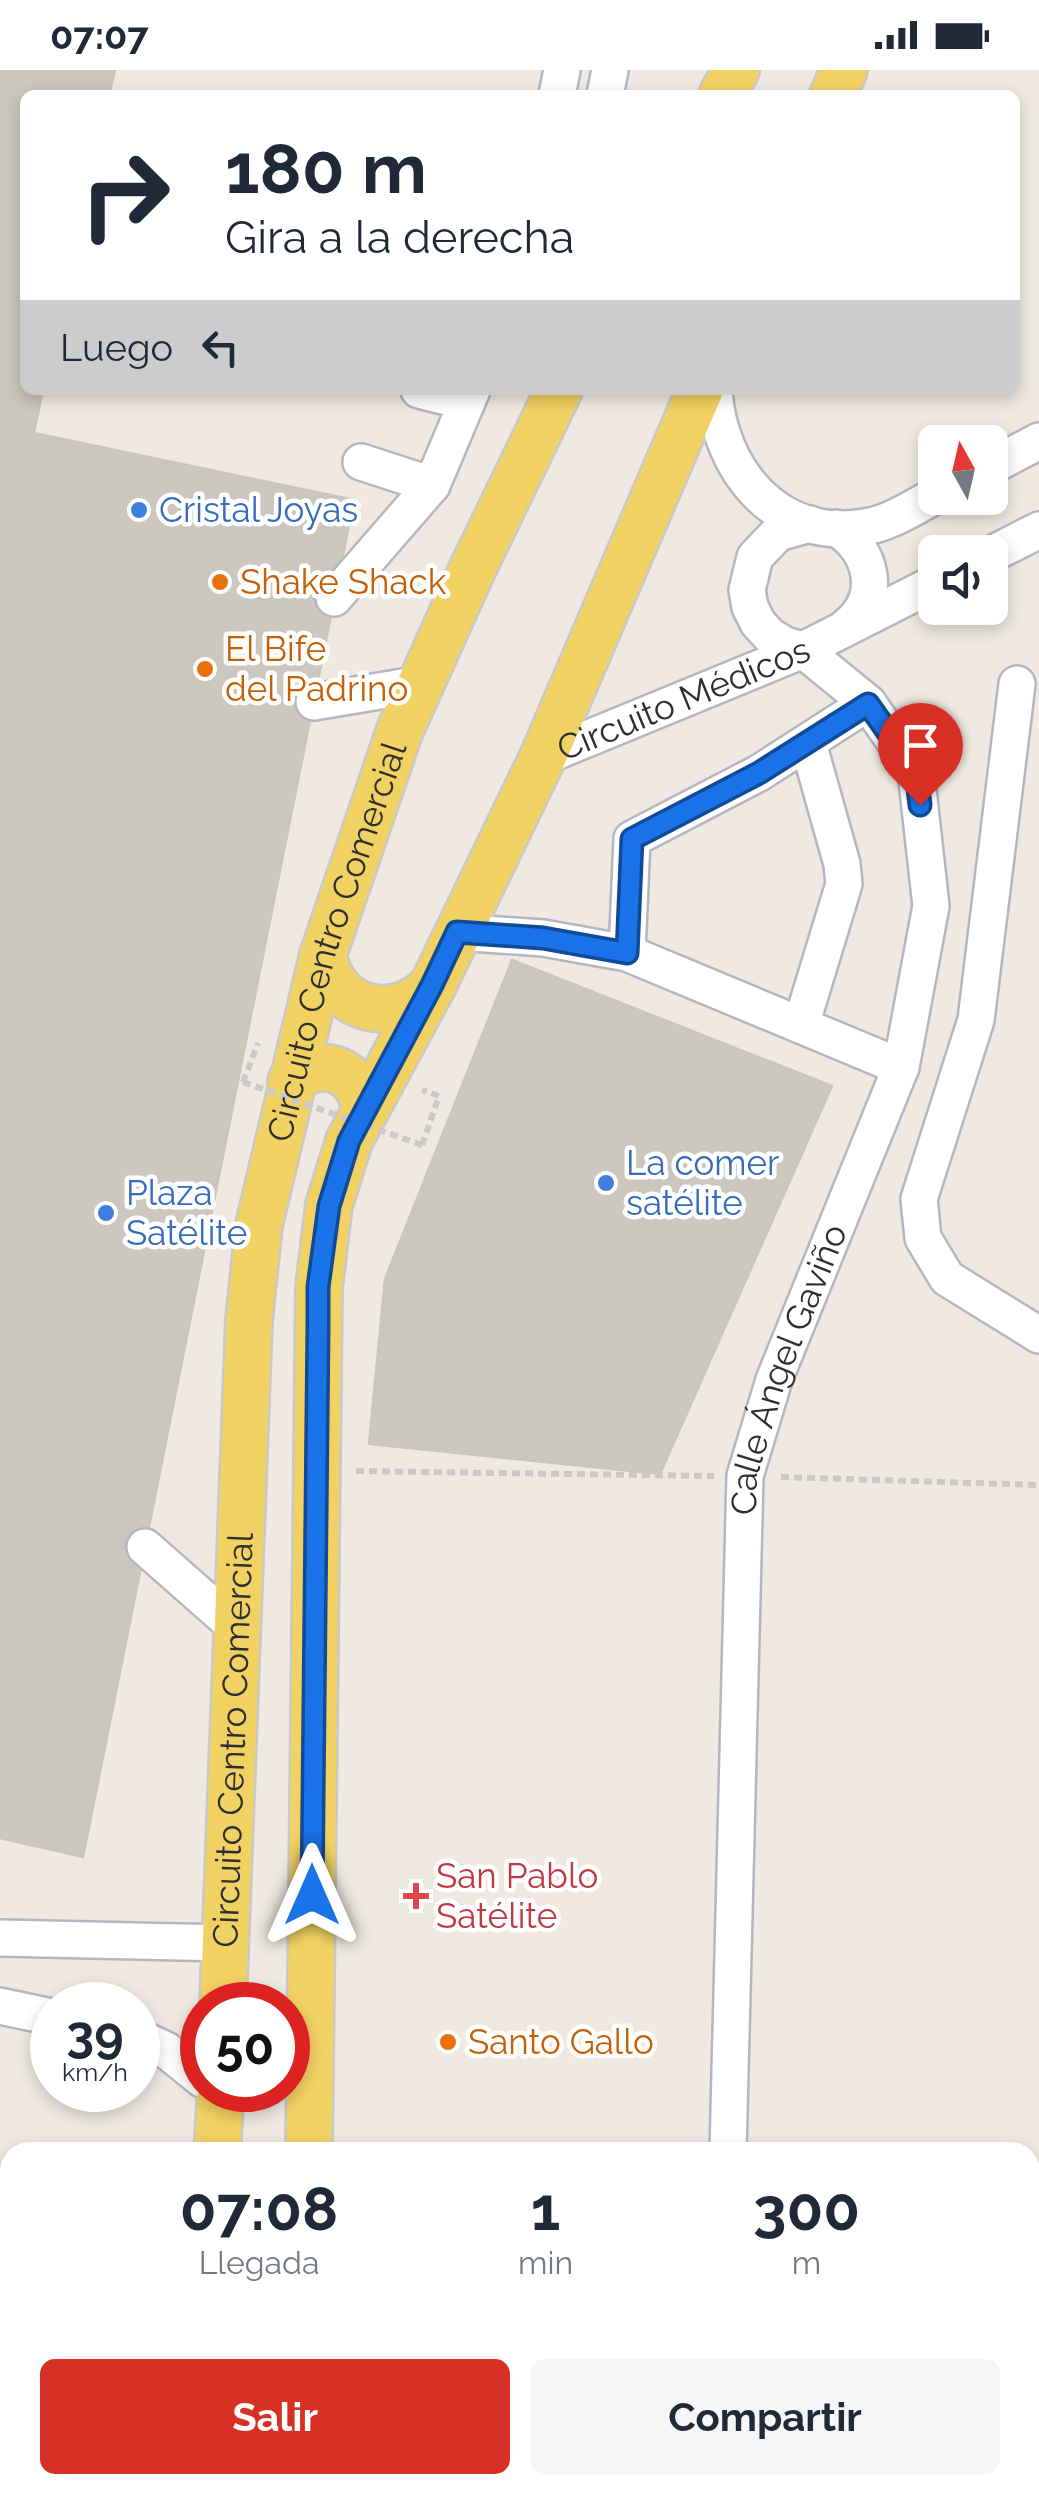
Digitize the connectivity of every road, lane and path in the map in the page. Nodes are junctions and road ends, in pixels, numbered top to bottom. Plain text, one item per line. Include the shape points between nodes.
1 (556, 395) edge
2 (698, 395) edge
3 (715, 395) edge
4 (469, 396) edge
5 (1039, 441) edge
6 (1008, 457) edge
7 (361, 462) dead end
8 (432, 485) junction
9 (918, 505) edge
10 (823, 526) junction
11 (1039, 530) edge
12 (1008, 546) edge
13 (918, 592) edge
14 (334, 598) dead end
15 (838, 632) junction
16 (803, 650) junction
17 (421, 684) junction
18 (1017, 684) dead end
19 (314, 702) dead end
20 (868, 704) junction
21 (808, 744) junction
22 (543, 757) junction
23 (457, 932) junction
24 (627, 953) junction
25 (323, 955) junction
26 (432, 985) junction
27 (801, 1025) junction
28 (257, 1043) dead end
29 (901, 1067) junction
30 (291, 1081) junction
31 (440, 1096) dead end
32 (364, 1111) junction
33 (1039, 1335) edge
34 (315, 1470) junction
35 (745, 1476) junction
36 (1039, 1485) edge
37 (145, 1547) dead end
38 (237, 1628) junction
39 (0, 1938) edge
40 (226, 1943) junction
41 (224, 1982) edge
42 (0, 2006) edge
43 (30, 2012) edge
44 (216, 2112) edge
45 (217, 2142) edge
46 (309, 2142) edge
47 (728, 2142) edge

1 - 17 main road, Circuito Centro Comercial
2 - 22 main road
3 - 10 street via 723,440 746,484 775,508
4 - 8 street
5 - 6 street
7 - 8 street
8 - 14 street
9 - 10 street via 863,528
10 - 15 street via 860,548 870,575 865,605
10 - 16 street via 794,526 765,543 748,573 746,590 758,623 785,646
11 - 12 street
13 - 15 street, Circuito Médicos
15 - 16 street, Circuito Médicos
16 - 20 street, Calle Ángel Gaviño
16 - 22 street, Circuito Médicos
17 - 19 street
17 - 25 main road, Circuito Centro Comercial
18 - 33 street via 976,1020 919,1199 923,1238 948,1278
20 - 21 street
20 - 29 street, Calle Ángel Gaviño via 916,772 931,906
21 - 24 street via 632,839
21 - 27 street via 844,884
22 - 23 main road, Circuito Médicos
23 - 24 street
23 - 26 main road, Circuito Médicos
24 - 27 street
25 - 26 main road via 332,982 367,1008 396,1009
25 - 30 main road, Circuito Centro Comercial
26 - 32 main road, Circuito Médicos
27 - 29 street
28 - 31 path, bridge via 243,1082 422,1145
29 - 35 street, Calle Ángel Gaviño via 774,1380
30 - 32 main road via 314,1068 341,1070 359,1087
30 - 38 main road, Circuito Centro Comercial via 259,1225 248,1320
32 - 34 main road, Circuito Médicos via 338,1171 324,1234
34 - 35 path
34 - 46 main road, Circuito Médicos
35 - 36 path
35 - 47 street, Calle Ángel Gaviño
37 - 38 street
38 - 40 main road, Circuito Centro Comercial
39 - 40 street
40 - 41 main road, Circuito Centro Comercial
42 - 43 street
44 - 45 main road

